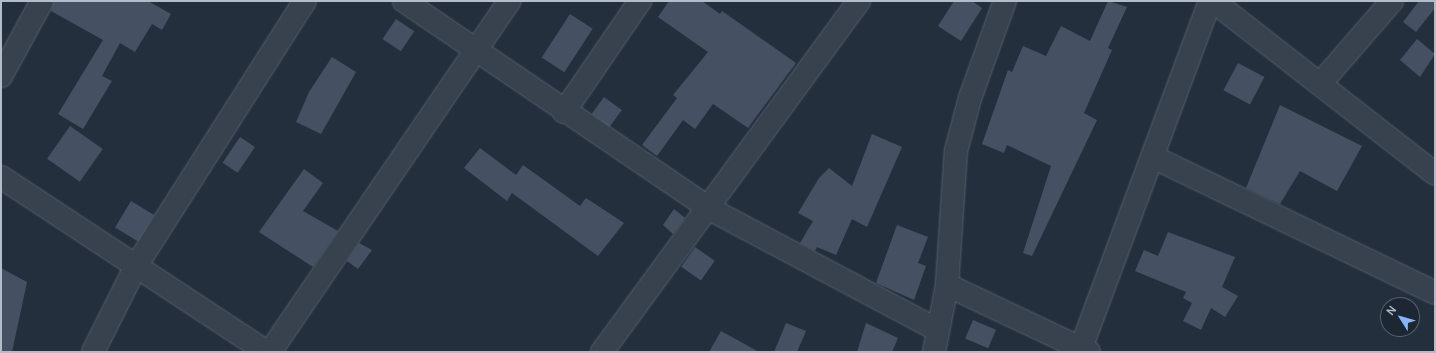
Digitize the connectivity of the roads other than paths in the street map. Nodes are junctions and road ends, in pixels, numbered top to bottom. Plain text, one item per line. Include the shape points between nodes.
1 (42, 1) edge
2 (305, 1) edge
3 (404, 1) edge
4 (509, 1) edge
5 (640, 1) edge
6 (859, 1) edge
7 (1005, 1) edge
8 (1210, 1) edge
9 (1213, 1) edge
10 (1392, 1) edge
11 (475, 52) junction
12 (1, 76) edge
13 (1320, 84) junction
14 (564, 112) junction
15 (1153, 157) junction
16 (1435, 174) edge
17 (1, 177) edge
18 (710, 209) junction
19 (136, 266) junction
20 (947, 285) junction
21 (1435, 293) edge
22 (938, 330) junction
23 (1085, 350) edge
24 (94, 352) edge
25 (266, 352) edge
26 (270, 352) edge
27 (602, 352) edge
28 (934, 352) edge

1 - 12 street
2 - 19 street
3 - 11 street
4 - 11 street
5 - 14 street
6 - 18 street
7 - 20 street via 970,98 956,152
8 - 15 street
9 - 13 street
10 - 13 street
11 - 14 street
11 - 26 street
13 - 16 street
14 - 18 street
15 - 21 street
15 - 23 street
17 - 19 street
18 - 22 street
18 - 27 street
19 - 24 street
19 - 25 street
20 - 22 street
20 - 23 street
22 - 28 street

